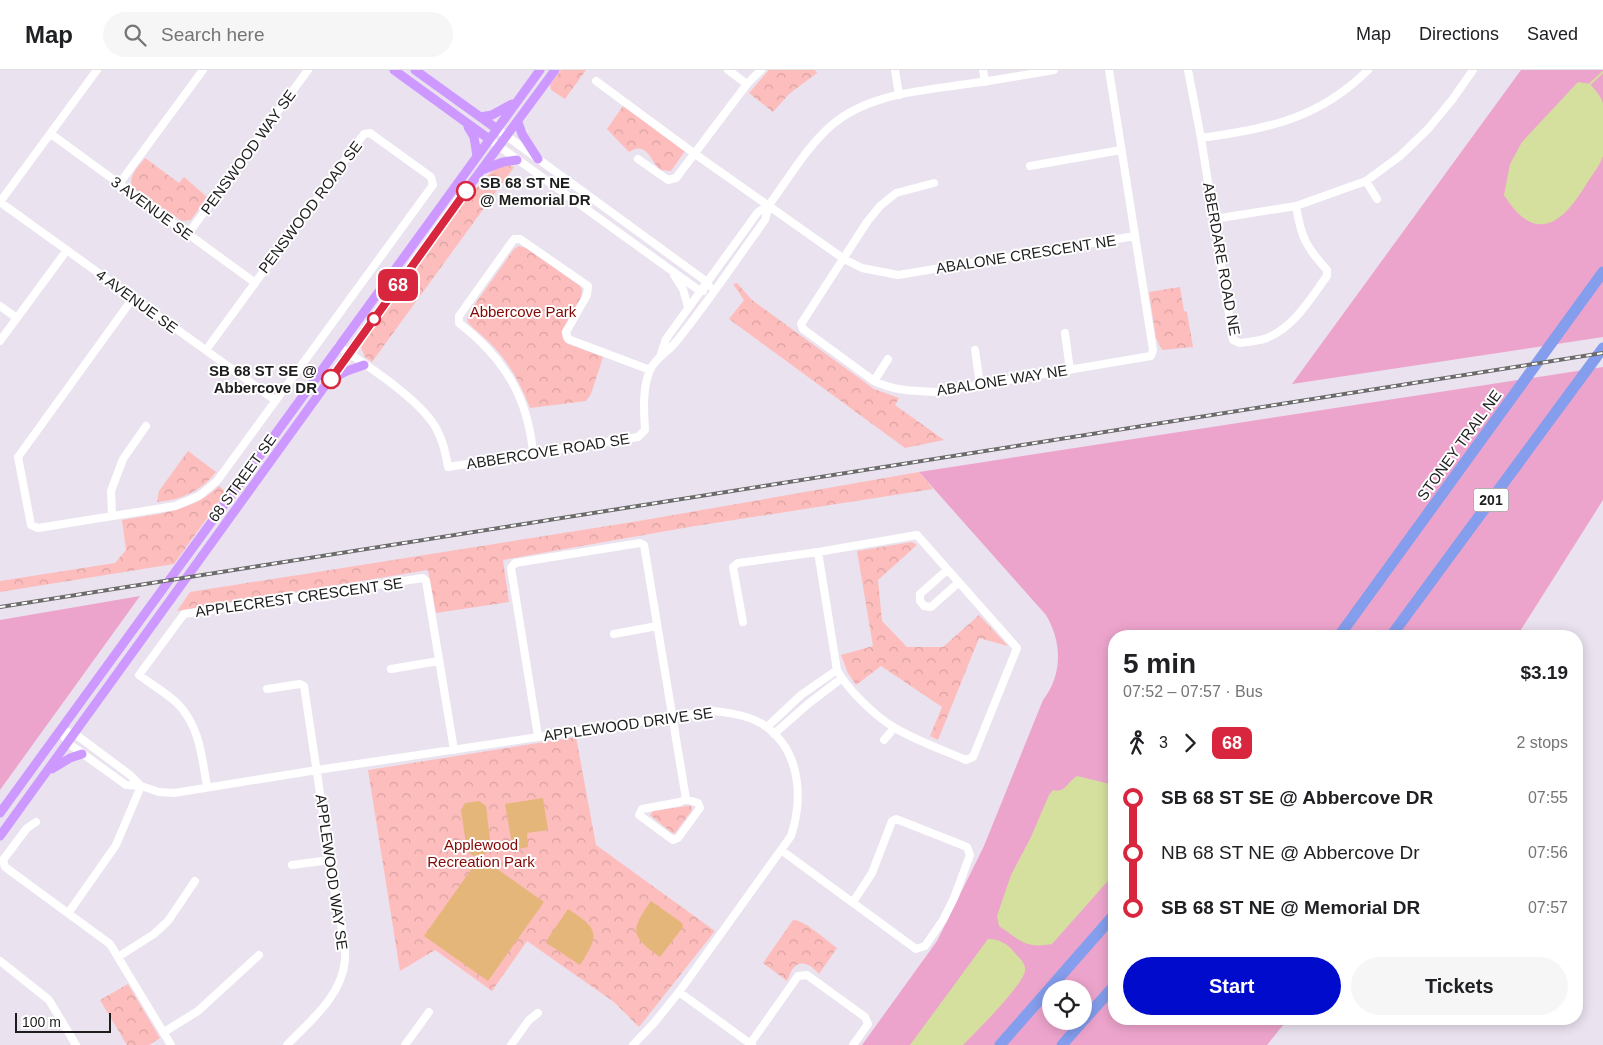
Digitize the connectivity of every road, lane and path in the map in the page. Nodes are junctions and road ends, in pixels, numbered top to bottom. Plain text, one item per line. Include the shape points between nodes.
1 (97, 70) edge
2 (203, 70) edge
3 (308, 70) edge
4 (394, 70) edge
5 (415, 70) edge
6 (540, 70) edge
7 (556, 70) edge
8 (728, 70) edge
9 (760, 70) edge
10 (895, 70) edge
11 (984, 70) edge
12 (1054, 70) edge
13 (1109, 70) edge
14 (1188, 70) edge
15 (1368, 70) edge
16 (1473, 70) edge
17 (596, 81) dead end
18 (985, 82) junction
19 (747, 84) junction
20 (899, 95) junction
21 (519, 100) junction
22 (480, 117) junction
23 (463, 120) junction
24 (518, 122) junction
25 (497, 129) junction
26 (50, 134) junction
27 (507, 136) junction
28 (1201, 138) junction
29 (489, 139) junction
30 (499, 147) junction
31 (1121, 150) junction
32 (695, 154) junction
33 (477, 156) junction
34 (538, 159) junction
35 (517, 160) junction
36 (638, 160) dead end
37 (1030, 166) dead end
38 (482, 170) junction
39 (1366, 181) junction
40 (934, 183) dead end
41 (119, 184) junction
42 (1377, 199) dead end
43 (0, 202) edge
44 (769, 205) junction
45 (1296, 206) junction
46 (1214, 219) junction
47 (188, 234) junction
48 (1135, 236) junction
49 (67, 250) junction
50 (844, 259) junction
51 (669, 270) junction
52 (1603, 272) edge
53 (254, 282) junction
54 (707, 282) junction
55 (700, 291) junction
56 (713, 292) junction
57 (133, 298) junction
58 (0, 306) edge
59 (688, 307) junction
60 (17, 318) junction
61 (1065, 333) dead end
62 (0, 341) edge
63 (338, 346) junction
64 (1603, 348) edge
65 (206, 350) junction
66 (975, 350) dead end
67 (349, 354) junction
68 (661, 354) junction
69 (888, 359) dead end
70 (364, 365) junction
71 (650, 370) junction
72 (1070, 370) junction
73 (330, 379) junction
74 (874, 381) junction
75 (980, 385) junction
76 (275, 400) junction
77 (146, 426) dead end
78 (533, 454) junction
79 (112, 516) junction
80 (818, 552) junction
81 (947, 570) junction
82 (958, 584) junction
83 (743, 622) dead end
84 (657, 626) junction
85 (1344, 630) edge
86 (1394, 630) edge
87 (614, 634) dead end
88 (439, 661) junction
89 (391, 669) dead end
90 (837, 670) junction
91 (842, 678) junction
92 (267, 690) dead end
93 (801, 696) junction
94 (808, 704) junction
95 (672, 717) junction
96 (767, 727) junction
97 (894, 728) junction
98 (60, 730) junction
99 (75, 734) junction
100 (774, 734) junction
101 (538, 736) junction
102 (884, 740) dead end
103 (68, 743) junction
104 (454, 750) junction
105 (82, 754) junction
106 (317, 770) junction
107 (45, 774) junction
108 (140, 786) junction
109 (207, 787) junction
110 (686, 799) junction
111 (0, 813) edge
112 (36, 822) dead end
113 (0, 836) edge
114 (781, 850) junction
115 (330, 860) junction
116 (292, 866) dead end
117 (195, 881) dead end
118 (853, 902) junction
119 (69, 912) junction
120 (1108, 922) edge
121 (258, 955) dead end
122 (118, 957) junction
123 (0, 961) edge
124 (679, 992) junction
125 (1108, 993) edge
126 (1092, 1011) edge
127 (429, 1012) dead end
128 (538, 1014) dead end
129 (1075, 1030) edge
130 (164, 1032) junction
131 (751, 1044) edge
132 (76, 1045) edge
133 (171, 1045) edge
134 (287, 1045) edge
135 (405, 1045) edge
136 (511, 1045) edge
137 (632, 1045) edge
138 (853, 1045) edge
139 (1000, 1045) edge
140 (1062, 1045) edge

1 - 26 street
2 - 41 street
3 - 47 street, PENSWOOD WAY SE
4 - 23 main road
5 - 22 main road
6 - 21 main road, 68 STREET SE
7 - 24 main road, 68 STREET SE
8 - 19 street
9 - 19 street
10 - 20 street
11 - 18 street
12 - 18 street
13 - 31 street, ABALONE CRESCENT NE
14 - 28 street, ABERDARE ROAD NE
15 - 28 street via 1330,101 1298,117 1271,126
16 - 39 street via 1428,129 1400,156
17 - 32 street, ABALONE CRESCENT NE
18 - 20 street
19 - 32 street
20 - 44 street via 853,110 834,124 817,140
21 - 22 main road via 497,113
21 - 25 main road, 68 STREET SE
22 - 25 main road
23 - 29 main road
23 - 33 main road via 474,137
24 - 27 main road, 68 STREET SE
24 - 34 main road
25 - 27 street
25 - 29 main road, 68 STREET SE
26 - 41 street, 3 AVENUE SE
26 - 43 street
27 - 30 main road, 68 STREET SE
27 - 34 street
28 - 46 street, ABERDARE ROAD NE
29 - 30 street
29 - 33 main road, 68 STREET SE
30 - 35 street
30 - 38 main road, 68 STREET SE
31 - 37 street
31 - 48 street, ABALONE CRESCENT NE
32 - 36 street via 676,178 668,180
32 - 44 street, ABALONE CRESCENT NE
33 - 63 main road, 68 STREET SE
34 - 54 street
35 - 38 main road
35 - 51 street
38 - 67 main road, 68 STREET SE
39 - 42 street
39 - 45 street
40 - 50 street via 896,193 880,206
41 - 47 street, 3 AVENUE SE
43 - 49 street, 4 AVENUE SE
44 - 50 street, ABALONE CRESCENT NE
44 - 54 street via 758,212
44 - 56 street via 765,220
45 - 46 street
45 - 46 street, ABERDARE ROAD NE via 1300,228 1310,251 1327,270 1327,276 1295,319 1279,332 1265,339 1240,343 1233,340
47 - 53 street, 3 AVENUE SE
48 - 50 street, ABALONE CRESCENT NE via 898,275 862,268
48 - 72 street, ABALONE WAY NE via 1153,350 1151,356
49 - 57 street, 4 AVENUE SE
49 - 60 street
50 - 74 street, ABALONE WAY NE via 801,324 803,329
51 - 55 street
51 - 59 street via 680,284
52 - 85 highway, STONEY TRAIL NE / 201
53 - 65 street, PENSWOOD ROAD SE
53 - 76 street, PENSWOOD ROAD SE via 364,134 370,133 431,177 433,185
54 - 55 street
54 - 56 street
55 - 56 street
55 - 59 street
56 - 68 street via 674,345
57 - 65 street, 4 AVENUE SE
57 - 79 street via 18,457 32,525 38,528
58 - 60 street
59 - 68 street via 666,339
60 - 62 street
61 - 72 street
63 - 67 street
63 - 98 main road, 68 STREET SE
64 - 86 highway, 201
65 - 76 street, 4 AVENUE SE
66 - 75 street
67 - 70 street
67 - 73 main road, 68 STREET SE
68 - 71 street
69 - 74 street
70 - 73 main road
70 - 78 street, ABBERCOVE ROAD SE via 416,403 429,418 444,446 448,466
71 - 78 street, ABBERCOVE ROAD SE via 644,400 645,430 638,437
71 - 78 street via 568,339 566,332 587,295 588,286 520,239 514,240 459,316 459,323 480,339 501,364 516,390 531,432
72 - 75 street, ABALONE WAY NE
73 - 99 main road, 68 STREET SE
74 - 75 street, ABALONE WAY NE via 883,386 918,392
76 - 79 street via 217,481 199,496 175,506
77 - 79 street via 123,459 111,491
80 - 81 street via 917,535
80 - 83 street via 738,563 733,567
80 - 90 street
81 - 82 street
81 - 82 street via 920,594 920,601 931,607
82 - 97 street via 1018,648 973,757 966,760
84 - 87 street
84 - 95 street
84 - 101 street via 644,545 640,543 514,563 511,568
88 - 89 street
88 - 104 street, APPLECREST CRESCENT SE
88 - 109 street, APPLECREST CRESCENT SE via 426,581 422,578 184,614 139,675 177,704 192,724
90 - 91 street
90 - 93 street
91 - 94 street
91 - 97 street via 863,702
92 - 106 street, APPLEWOOD WAY SE via 304,686
93 - 94 street
93 - 96 street
94 - 100 street
95 - 96 street, APPLEWOOD DRIVE SE via 713,711 750,718
95 - 101 street, APPLEWOOD DRIVE SE
95 - 110 street
96 - 100 street, APPLEWOOD DRIVE SE
97 - 102 street
98 - 99 street, APPLEWOOD DRIVE SE
98 - 103 street, APPLEWOOD DRIVE SE
98 - 111 main road, 68 STREET SE
99 - 103 main road, 68 STREET SE
99 - 108 street, APPLEWOOD DRIVE SE
100 - 114 street, APPLEWOOD DRIVE SE via 785,747 798,784 797,818 791,836
101 - 104 street, APPLEWOOD DRIVE SE
103 - 105 street, APPLEWOOD DRIVE SE
103 - 107 main road, 68 STREET SE
104 - 106 street, APPLEWOOD DRIVE SE
105 - 107 main road
105 - 108 street, APPLEWOOD DRIVE SE via 126,785
106 - 109 street, APPLEWOOD DRIVE SE
106 - 115 street, APPLEWOOD WAY SE
107 - 113 main road, 68 STREET SE
108 - 109 street, APPLEWOOD DRIVE SE via 174,793
108 - 119 street via 116,845
110 - 110 street via 698,803 700,808 678,838 673,840 639,815 642,809
112 - 119 street via 27,828 3,860 5,867
114 - 118 street
114 - 124 street, APPLEWOOD DRIVE SE
115 - 116 street
115 - 134 street, APPLEWOOD WAY SE via 343,936 341,979 326,1005
117 - 122 street via 168,921
118 - 118 street via 916,949 924,946 943,920 970,855 966,847 896,819 892,821 872,873
119 - 122 street via 110,944
120 - 139 highway
121 - 130 street via 198,1011
122 - 130 street
123 - 132 street via 49,1000
124 - 131 street
124 - 137 street, APPLEWOOD DRIVE SE
125 - 126 highway
127 - 135 street
128 - 136 street via 529,1020
129 - 140 highway
130 - 133 street
131 - 138 street via 798,976 807,975 865,1017 868,1024

